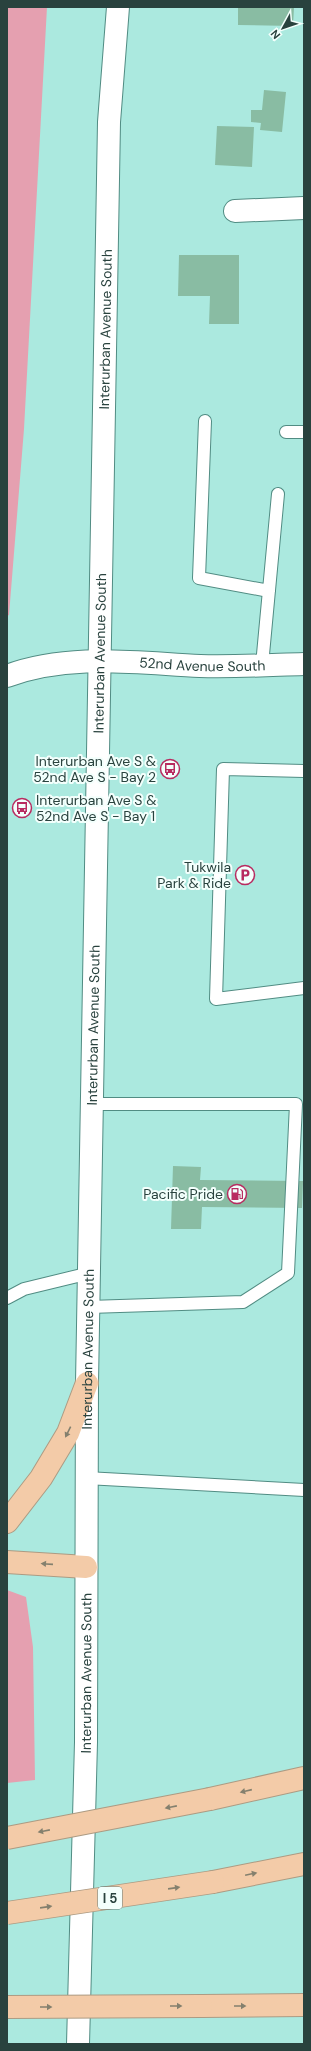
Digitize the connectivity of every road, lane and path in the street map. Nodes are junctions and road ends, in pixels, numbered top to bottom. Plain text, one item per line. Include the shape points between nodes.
1 (118, 7) edge
2 (304, 208) edge
3 (235, 211) dead end
4 (205, 421) dead end
5 (286, 432) dead end
6 (304, 432) edge
7 (278, 494) dead end
8 (269, 591) junction
9 (100, 660) junction
10 (304, 664) edge
11 (262, 665) junction
12 (7, 676) edge
13 (304, 771) edge
14 (304, 988) edge
15 (92, 1104) junction
16 (90, 1273) junction
17 (7, 1298) edge
18 (89, 1307) junction
19 (87, 1383) junction
20 (86, 1478) junction
21 (304, 1490) edge
22 (7, 1522) edge
23 (7, 1562) edge
24 (86, 1567) junction
25 (304, 1778) edge
26 (7, 1838) edge
27 (304, 1864) edge
28 (7, 1913) edge
29 (304, 2005) edge
30 (7, 2007) edge
31 (78, 2044) edge

1 - 9 main road, Interurban Avenue South via 109,122
2 - 3 main road
4 - 8 lane via 199,578
5 - 6 lane
7 - 8 lane
8 - 11 lane
9 - 11 main road, 52nd Avenue South via 202,666
9 - 12 main road, 52nd Avenue South via 32,667
9 - 15 main road, Interurban Avenue South
10 - 11 main road, 52nd Avenue South
13 - 14 lane via 223,769 216,999
15 - 16 main road, Interurban Avenue South
15 - 18 lane via 296,1104 288,1273 243,1302
16 - 17 lane via 24,1289
16 - 18 main road, Interurban Avenue South
18 - 19 main road, Interurban Avenue South
19 - 20 main road, Interurban Avenue South
19 -> 22 highway via 68,1433 41,1478
20 - 21 lane
20 - 24 main road, Interurban Avenue South
24 -> 23 highway
24 - 31 main road, Interurban Avenue South via 86,1742
25 -> 26 highway, bridge
28 -> 27 highway, I 5, bridge via 213,1882
30 -> 29 highway, bridge

